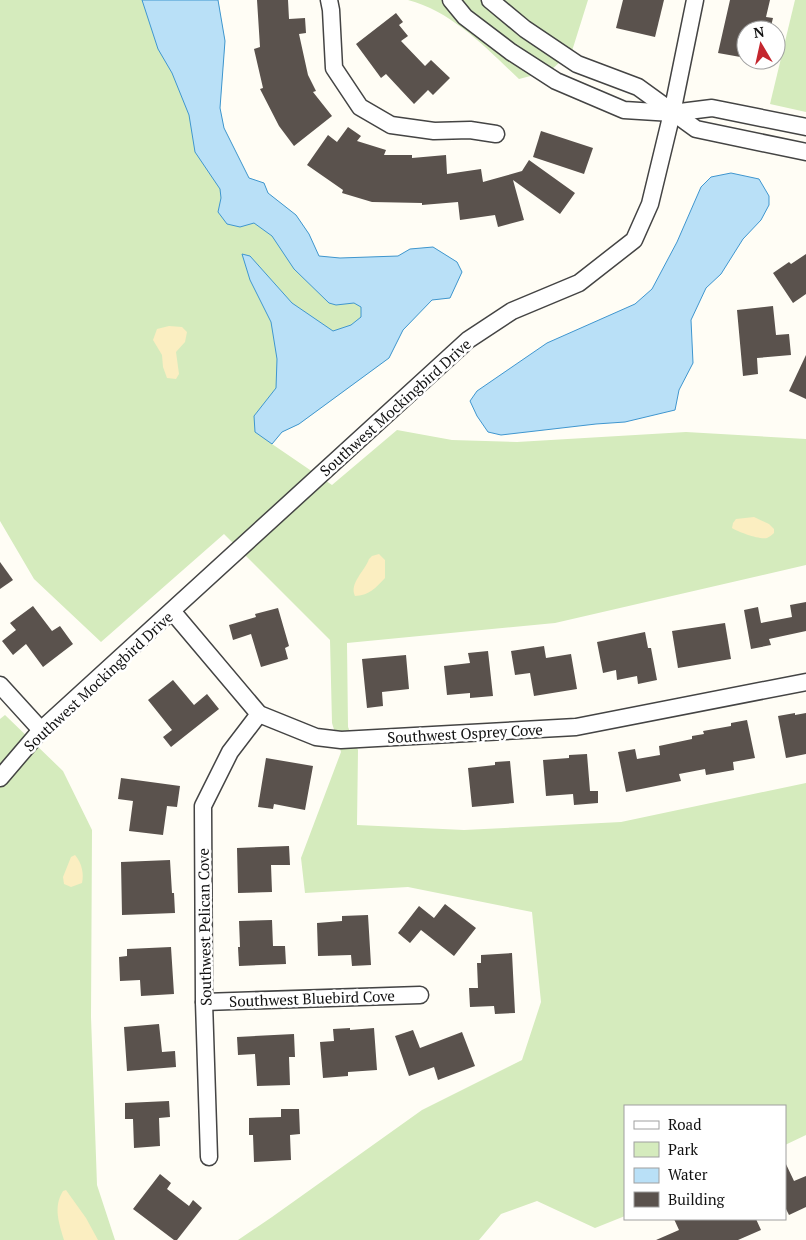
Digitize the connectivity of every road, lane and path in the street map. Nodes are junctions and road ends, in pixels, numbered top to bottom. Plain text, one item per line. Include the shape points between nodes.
1 (329, 0) edge
2 (450, 0) edge
3 (490, 0) edge
4 (695, 0) edge
5 (672, 112) junction
6 (806, 127) edge
7 (496, 134) dead end
8 (806, 152) edge
9 (172, 611) junction
10 (806, 682) edge
11 (0, 685) edge
12 (259, 714) junction
13 (41, 730) junction
14 (0, 778) edge
15 (420, 995) dead end
16 (204, 1002) junction
17 (209, 1157) dead end

1 - 7 street via 334,68 360,107 391,125
2 - 5 street via 465,17 556,81 624,110
3 - 5 street via 525,29 577,64 638,87
4 - 5 street, Southwest Mockingbird Drive
5 - 6 street via 712,108
5 - 8 street via 696,129
5 - 9 street, Southwest Mockingbird Drive via 650,204 634,240 579,283 512,311 468,340
9 - 12 street, Southwest Osprey Cove
9 - 13 street, Southwest Mockingbird Drive
10 - 12 street, Southwest Osprey Cove via 576,727 341,740 316,737
11 - 13 street
12 - 16 street, Southwest Pelican Cove via 230,752 203,806
13 - 14 street, Southwest Mockingbird Drive
15 - 16 street, Southwest Bluebird Cove
16 - 17 street, Southwest Pelican Cove

